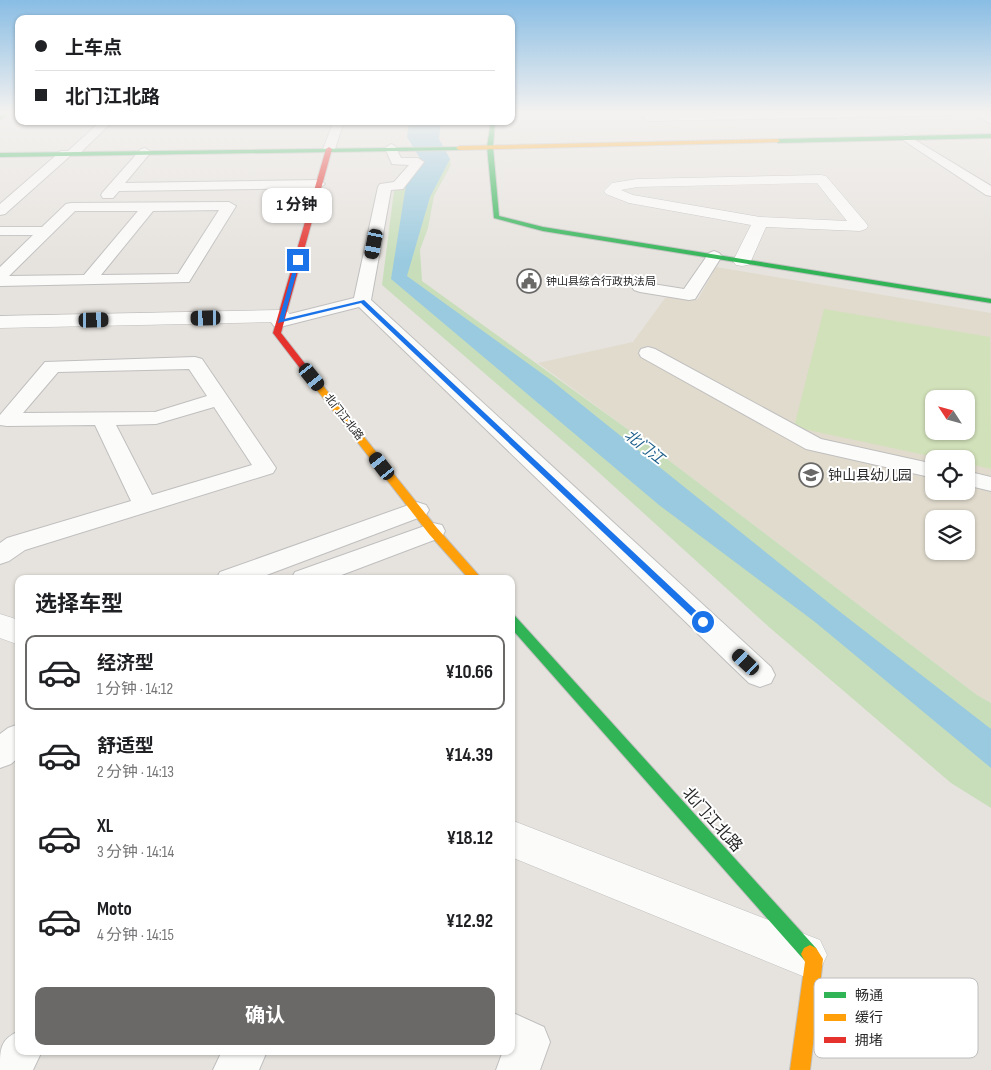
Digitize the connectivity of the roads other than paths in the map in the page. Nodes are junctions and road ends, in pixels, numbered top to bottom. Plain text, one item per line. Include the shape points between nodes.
1 (59, 162) edge
2 (136, 162) edge
3 (325, 162) edge
4 (417, 162) edge
5 (491, 162) edge
6 (946, 162) edge
7 (991, 177) edge
8 (969, 178) junction
9 (319, 184) junction
10 (115, 187) junction
11 (991, 192) edge
12 (3, 205) edge
13 (98, 206) junction
14 (149, 206) junction
15 (760, 222) junction
16 (0, 231) edge
17 (46, 231) junction
18 (714, 256) junction
19 (742, 261) junction
20 (0, 276) edge
21 (0, 280) edge
22 (89, 280) junction
23 (640, 287) dead end
24 (362, 301) junction
25 (991, 301) edge
26 (281, 319) junction
27 (0, 322) edge
28 (648, 353) dead end
29 (219, 399) junction
30 (102, 418) junction
31 (4, 420) edge
32 (925, 469) edge
33 (975, 480) edge
34 (991, 484) edge
35 (144, 504) junction
36 (417, 510) junction
37 (433, 531) junction
38 (0, 555) edge
39 (240, 575) edge
40 (315, 575) edge
41 (472, 575) edge
42 (515, 623) edge
43 (0, 625) edge
44 (15, 631) edge
45 (760, 675) dead end
46 (15, 741) edge
47 (0, 754) edge
48 (515, 840) edge
49 (814, 959) junction
50 (515, 1035) edge
51 (18, 1055) edge
52 (244, 1055) edge
53 (6, 1070) edge
54 (235, 1070) edge
55 (518, 1070) edge
56 (800, 1070) edge

1 - 12 lane
2 - 10 lane
3 - 9 main road
4 - 24 lane via 398,186 385,187
5 - 18 main road via 496,217 543,229
6 - 8 lane
7 - 8 lane
8 - 11 lane
9 - 10 lane
9 - 26 main road
10 - 13 lane
13 - 14 lane
13 - 17 lane via 71,207
14 - 22 lane
14 - 22 lane via 229,206 183,279
15 - 15 street via 629,199 611,191 617,186 637,183 821,179 860,226
15 - 19 street
16 - 17 lane
17 - 20 lane
18 - 19 main road
18 - 23 lane via 689,295
19 - 25 main road
21 - 22 lane
24 - 26 lane
24 - 45 lane
26 - 27 street
26 - 36 main road, 北门江北路 via 277,332
28 - 32 lane via 814,444
29 - 30 lane via 156,418
29 - 31 lane via 195,364 52,366
29 - 35 lane via 265,468
30 - 31 lane
30 - 35 lane
33 - 34 lane
35 - 38 lane via 16,544
36 - 37 main road, 北门江北路
36 - 39 lane
37 - 40 lane
37 - 41 main road, 北门江北路
42 - 49 main road, 北门江北路
43 - 44 street
46 - 47 lane
48 - 49 street
49 - 56 main road
50 - 55 lane via 529,1042
51 - 53 lane
52 - 54 lane

